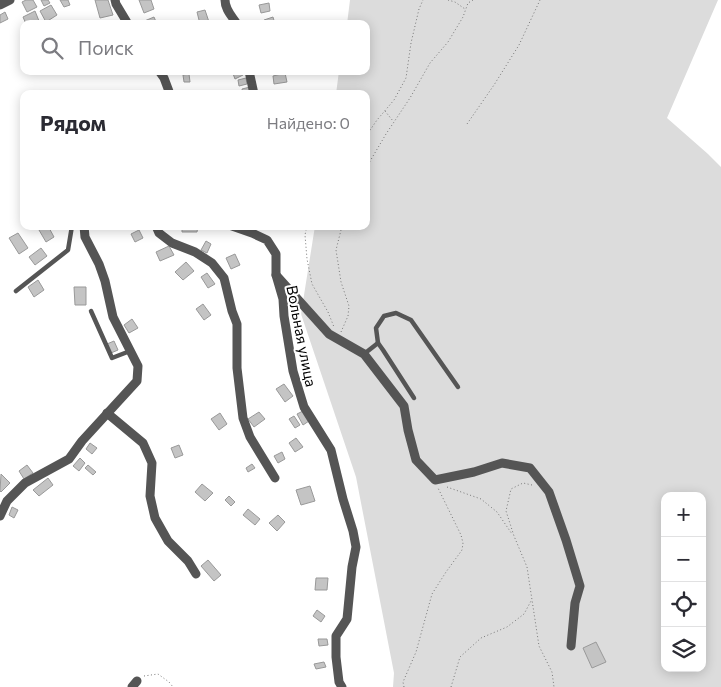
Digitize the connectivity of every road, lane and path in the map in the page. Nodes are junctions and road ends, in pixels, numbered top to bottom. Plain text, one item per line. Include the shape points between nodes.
1 (10, 0) edge
2 (115, 0) edge
3 (225, 0) edge
4 (423, 0) edge
5 (448, 0) edge
6 (472, 0) edge
7 (540, 0) edge
8 (0, 5) edge
9 (466, 10) junction
10 (126, 20) edge
11 (234, 20) edge
12 (162, 75) edge
13 (250, 75) edge
14 (168, 90) edge
15 (253, 90) edge
16 (385, 111) junction
17 (394, 122) junction
18 (467, 124) dead end
19 (370, 130) edge
20 (370, 161) edge
21 (71, 230) edge
22 (84, 230) edge
23 (158, 230) edge
24 (243, 230) edge
25 (306, 230) edge
26 (341, 230) edge
27 (276, 275) junction
28 (16, 291) dead end
29 (91, 311) dead end
30 (338, 337) junction
31 (378, 343) junction
32 (130, 351) junction
33 (364, 354) junction
34 (458, 387) dead end
35 (414, 398) dead end
36 (107, 414) junction
37 (275, 478) dead end
38 (435, 480) junction
39 (545, 487) junction
40 (0, 516) edge
41 (514, 536) junction
42 (196, 574) dead end
43 (532, 601) junction
44 (571, 646) dead end
45 (135, 684) edge
46 (173, 687) edge
47 (342, 687) edge
48 (404, 687) edge
49 (451, 687) edge
50 (554, 687) edge

1 - 8 street
2 - 10 street
3 - 11 street
4 - 16 path via 411,43 406,78
5 - 9 path
6 - 9 path
7 - 18 path via 519,45
9 - 17 path
12 - 14 street
13 - 15 street
16 - 17 path
16 - 19 path
17 - 20 path
21 - 28 lane via 68,250
22 - 32 street via 105,281 113,317
23 - 37 street via 172,243 212,263 224,278 237,324 243,418 250,437
24 - 27 street, Вольная улица via 268,240 276,254
25 - 30 path via 312,284
26 - 30 path via 336,250 349,306
27 - 30 street, Вольная улица via 328,334
27 - 47 street, Вольная улица via 283,299 293,370 304,407 331,450 356,547 347,619 336,636
29 - 32 lane via 112,358
30 - 33 street, Вольная улица
31 - 33 lane
31 - 34 lane via 376,328 384,316 396,313 411,320
31 - 35 lane
32 - 36 street via 138,366 137,381
33 - 38 street, Вольная улица via 404,406 416,460
36 - 40 street via 69,459 25,483 7,501
36 - 42 street via 143,443 152,463 150,496 155,518 168,541
38 - 39 street via 502,463 530,468
38 - 41 path via 481,499 497,512
38 - 48 path via 464,543 432,594
39 - 41 path via 523,483 511,489 506,511
39 - 44 street via 580,586
41 - 43 path via 527,567
43 - 49 path via 524,614 507,627 481,638 460,657
43 - 50 path via 539,646 552,672
45 - 46 path via 145,675 158,674

